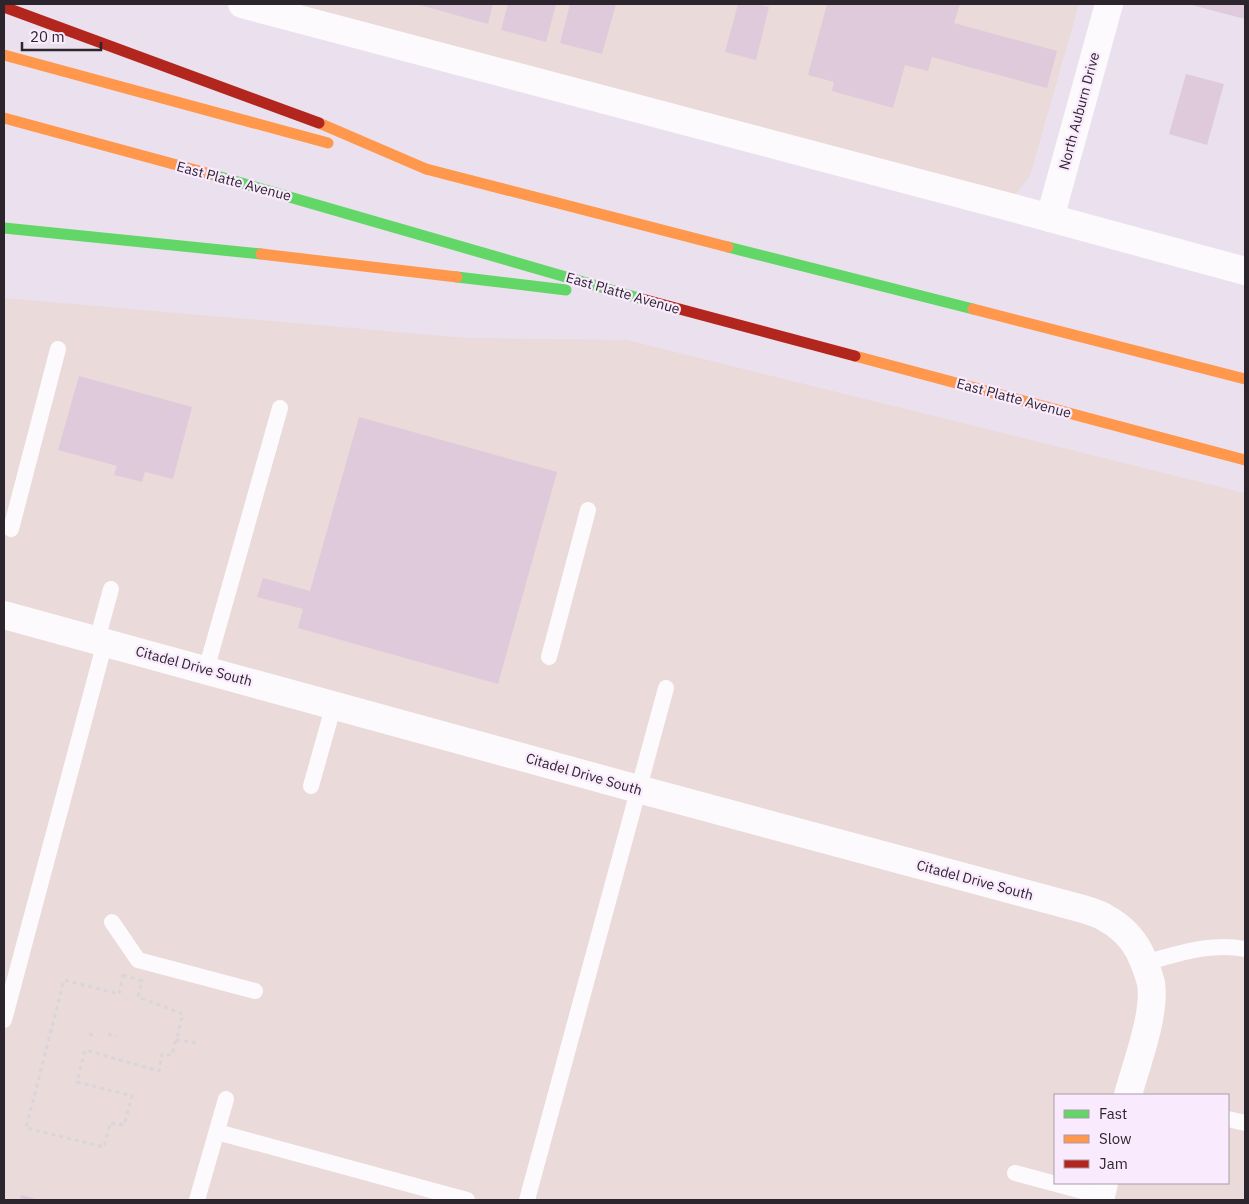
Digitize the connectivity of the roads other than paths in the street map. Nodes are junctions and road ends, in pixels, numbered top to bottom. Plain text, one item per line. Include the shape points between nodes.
1 (242, 4) edge
2 (1109, 4) edge
3 (4, 7) edge
4 (4, 55) edge
5 (4, 118) edge
6 (426, 169) junction
7 (1050, 218) junction
8 (4, 228) edge
9 (1245, 271) edge
10 (642, 299) junction
11 (58, 349) dead end
12 (1245, 379) edge
13 (280, 408) dead end
14 (1245, 460) edge
15 (588, 510) dead end
16 (11, 529) dead end
17 (111, 589) dead end
18 (4, 615) edge
19 (101, 641) junction
20 (549, 657) dead end
21 (206, 670) junction
22 (666, 688) dead end
23 (334, 704) junction
24 (311, 786) dead end
25 (638, 789) junction
26 (112, 922) dead end
27 (1245, 949) edge
28 (1144, 962) junction
29 (255, 991) dead end
30 (4, 1020) edge
31 (1128, 1094) edge
32 (226, 1099) dead end
33 (1229, 1119) edge
34 (1245, 1123) edge
35 (217, 1132) junction
36 (1015, 1173) dead end
37 (1054, 1182) edge
38 (1063, 1184) edge
39 (1102, 1193) edge
40 (197, 1200) edge
41 (467, 1200) edge
42 (527, 1200) edge

1 - 7 street
2 - 7 street, North Auburn Drive
3 - 6 main road via 319,123
4 - 6 main road
5 - 10 main road, East Platte Avenue via 270,190
6 - 12 main road
7 - 9 street
8 - 10 main road
10 - 14 main road, East Platte Avenue
11 - 16 lane
13 - 21 lane
15 - 20 lane
17 - 19 lane
18 - 19 street, Citadel Drive South
19 - 21 street, Citadel Drive South
19 - 30 lane
21 - 23 street, Citadel Drive South
22 - 25 lane
23 - 24 lane
23 - 25 street, Citadel Drive South
25 - 28 street, Citadel Drive South via 1083,909 1103,916 1121,928 1135,944
25 - 42 lane
26 - 29 lane via 138,960
27 - 28 lane via 1231,946 1204,948
28 - 31 street, Citadel Drive South via 1151,984 1151,1001
32 - 35 lane
33 - 34 lane
35 - 40 lane
35 - 41 lane
36 - 37 lane
38 - 39 lane

